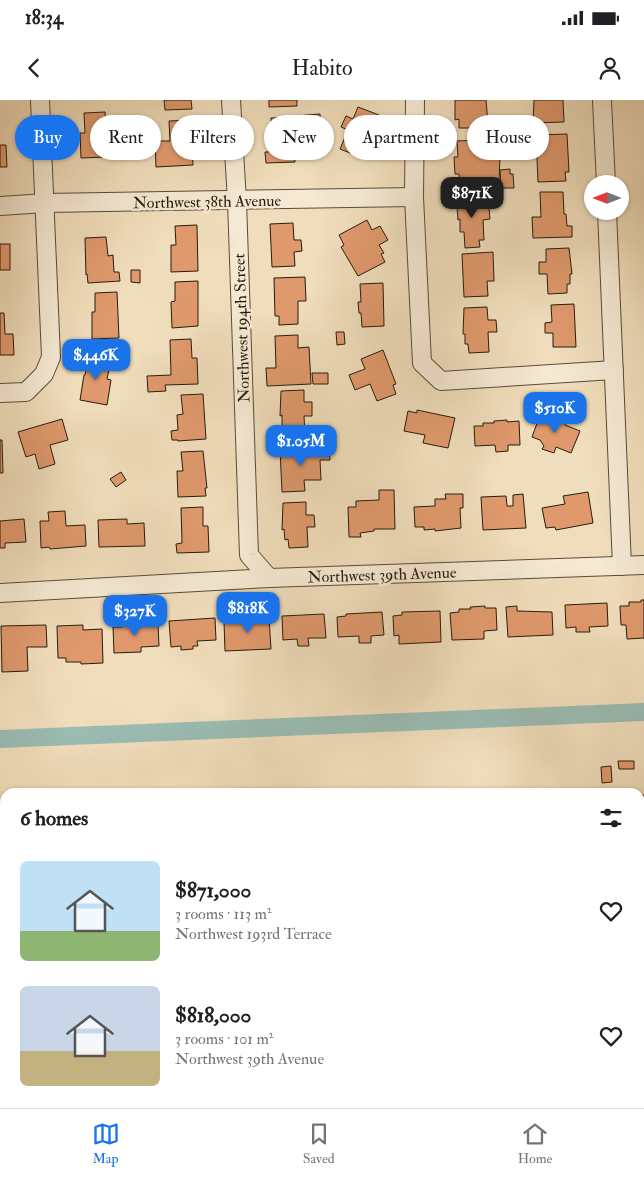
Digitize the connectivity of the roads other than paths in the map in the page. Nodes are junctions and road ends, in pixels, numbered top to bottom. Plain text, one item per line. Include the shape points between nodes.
1 (40, 100) edge
2 (231, 100) edge
3 (415, 100) edge
4 (602, 100) edge
5 (606, 175) edge
6 (414, 197) junction
7 (237, 201) junction
8 (45, 203) junction
9 (0, 206) edge
10 (607, 220) edge
11 (614, 370) junction
12 (0, 393) edge
13 (644, 565) edge
14 (622, 566) junction
15 (269, 578) junction
16 (0, 593) edge

1 - 8 street
2 - 7 street, Northwest 194th Street
3 - 6 street
4 - 5 street
6 - 7 street, Northwest 38th Avenue
6 - 11 street via 422,363 441,381
7 - 8 street, Northwest 38th Avenue
7 - 15 street, Northwest 194th Street via 249,555
8 - 9 street, Northwest 38th Avenue
8 - 12 street via 51,357 44,374 26,392
10 - 11 street
11 - 14 street
13 - 14 street, Northwest 39th Avenue
14 - 15 street, Northwest 39th Avenue
15 - 16 street, Northwest 39th Avenue

